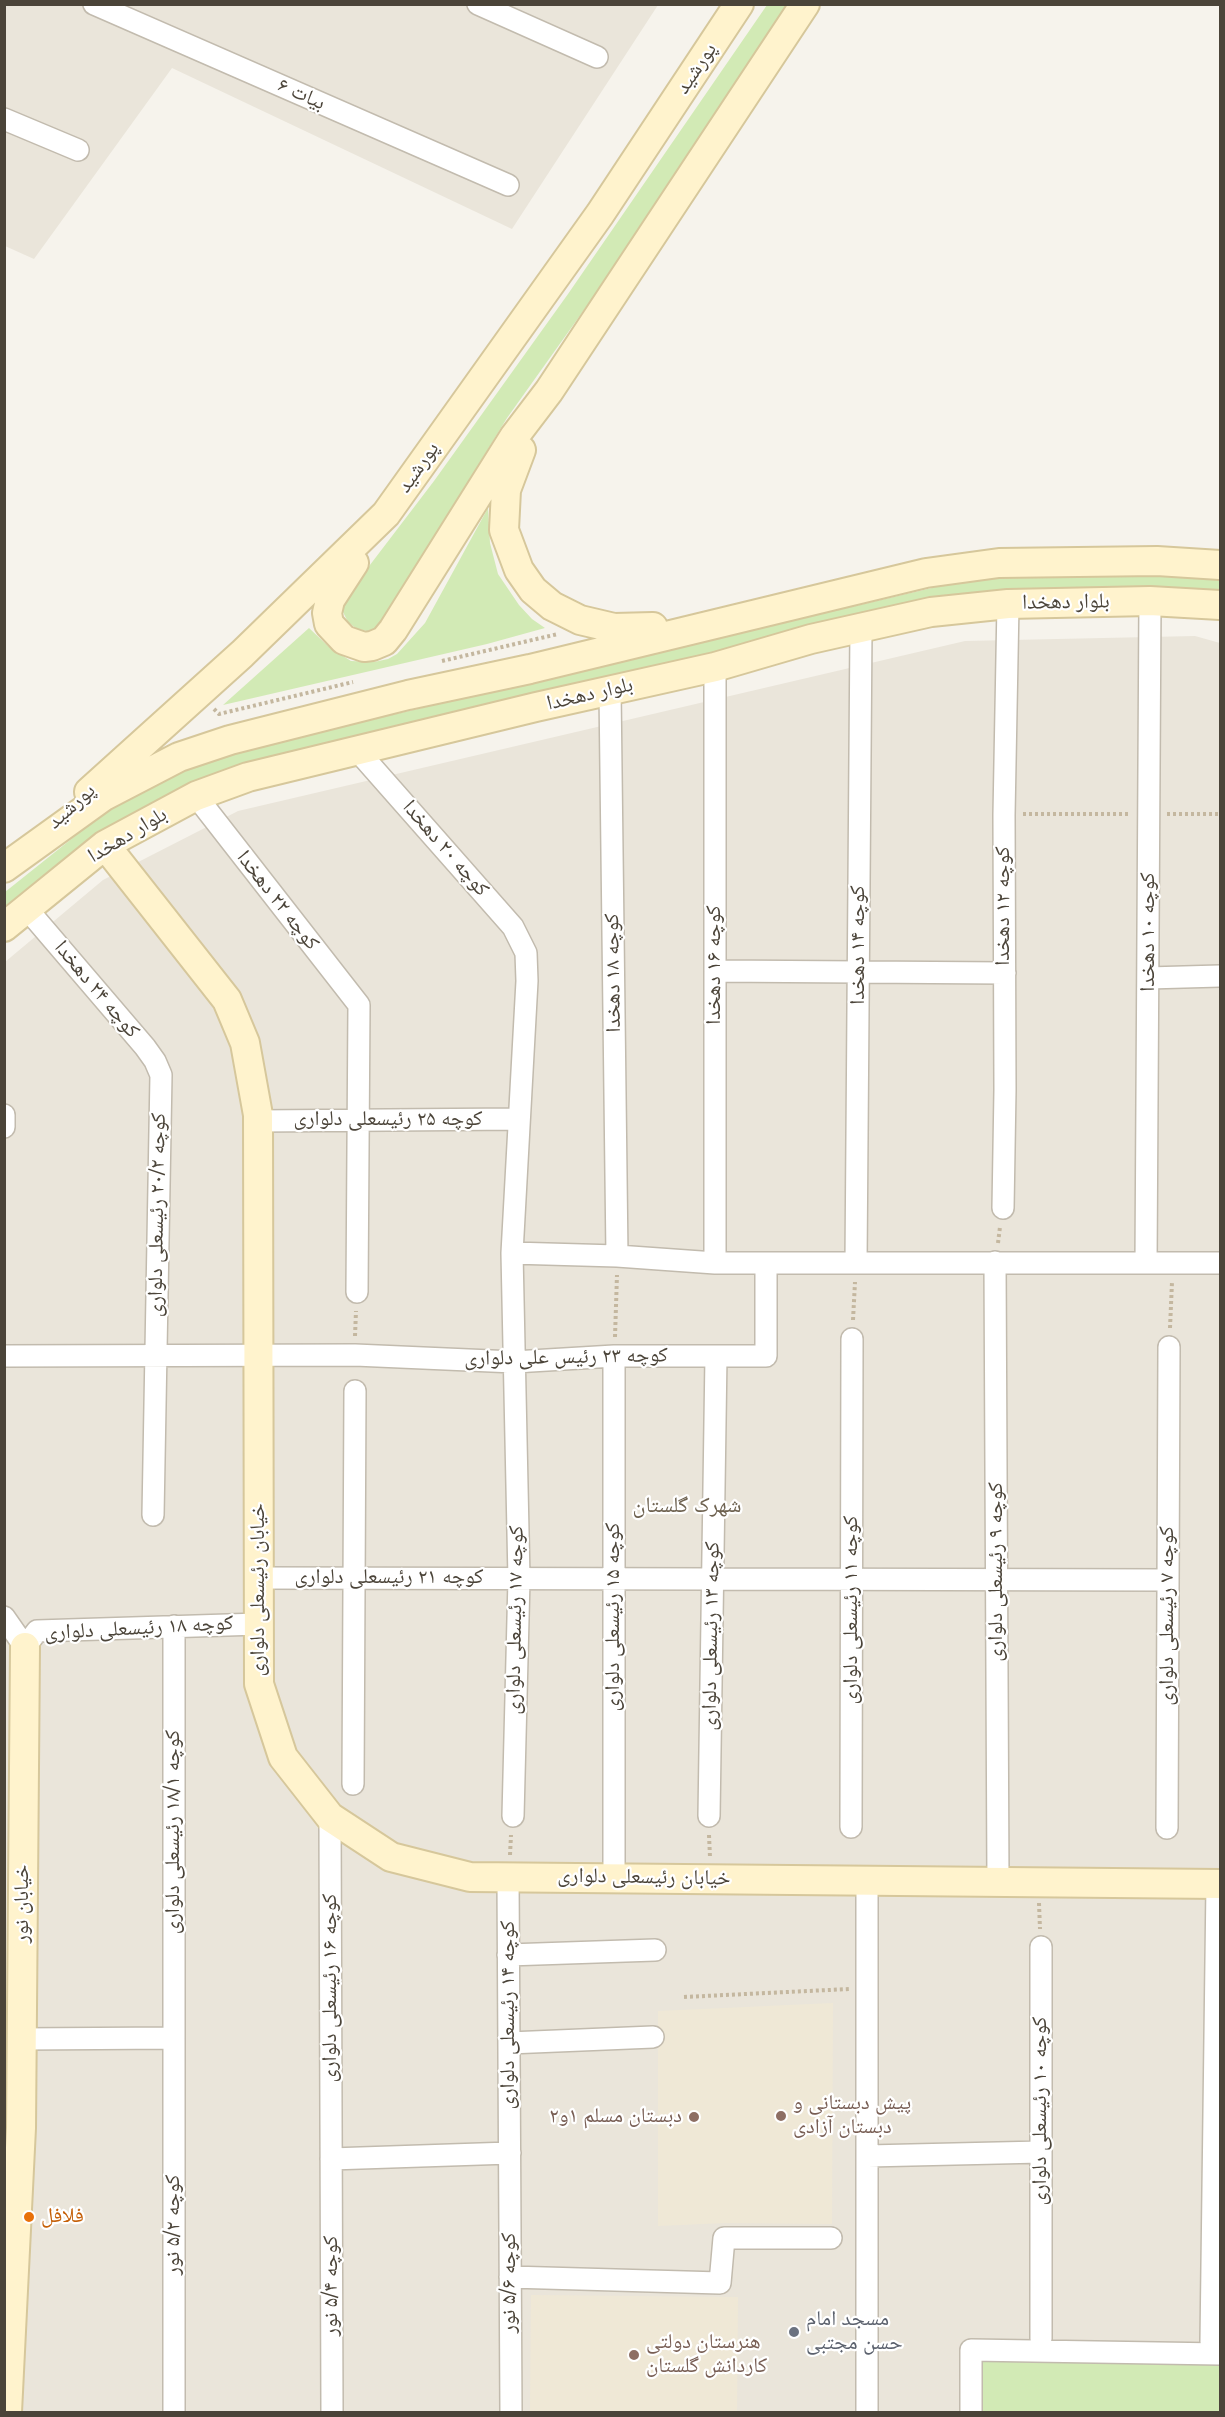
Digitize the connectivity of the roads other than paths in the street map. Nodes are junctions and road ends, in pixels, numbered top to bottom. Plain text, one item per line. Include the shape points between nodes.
1 (94, 4) edge
2 (478, 4) edge
3 (739, 4) edge
4 (805, 4) edge
5 (597, 57) dead end
6 (4, 119) edge
7 (78, 150) dead end
8 (508, 185) dead end
9 (549, 391) junction
10 (386, 514) junction
11 (1221, 565) edge
12 (1150, 601) junction
13 (1008, 604) junction
14 (1221, 605) edge
15 (718, 624) junction
16 (861, 628) junction
17 (715, 667) junction
18 (610, 690) junction
19 (357, 750) junction
20 (196, 796) junction
21 (105, 845) junction
22 (10, 863) edge
23 (27, 909) junction
24 (4, 927) edge
25 (526, 953) joint
26 (715, 970) junction
27 (859, 973) junction
28 (1005, 973) junction
29 (1221, 976) edge
30 (1148, 978) junction
31 (161, 1075) joint
32 (5, 1115) edge
33 (358, 1119) junction
34 (519, 1119) junction
35 (258, 1120) junction
36 (4, 1127) edge
37 (1003, 1208) road end
38 (512, 1253) junction
39 (617, 1256) junction
40 (995, 1262) junction
41 (715, 1263) junction
42 (766, 1263) junction
43 (856, 1263) junction
44 (1146, 1263) junction
45 (1221, 1263) edge
46 (357, 1292) road end
47 (852, 1339) road end
48 (1169, 1347) road end
49 (258, 1354) junction
50 (156, 1355) junction
51 (4, 1356) edge
52 (614, 1356) junction
53 (716, 1356) junction
54 (514, 1362) junction
55 (355, 1391) dead end
56 (153, 1515) dead end
57 (259, 1578) junction
58 (354, 1578) junction
59 (519, 1579) junction
60 (614, 1579) junction
61 (712, 1579) junction
62 (852, 1579) junction
63 (997, 1580) junction
64 (1168, 1580) junction
65 (4, 1617) edge
66 (259, 1624) junction
67 (174, 1626) junction
68 (15, 1648) edge
69 (353, 1784) dead end
70 (513, 1816) road end
71 (709, 1816) road end
72 (330, 1817) junction
73 (851, 1827) dead end
74 (1167, 1828) dead end
75 (14, 1877) edge
76 (508, 1877) junction
77 (614, 1878) junction
78 (867, 1881) junction
79 (998, 1882) junction
80 (1219, 1884) edge
81 (1041, 1947) road end
82 (655, 1950) dead end
83 (508, 1956) junction
84 (653, 2037) dead end
85 (174, 2038) junction
86 (21, 2039) junction
87 (509, 2043) junction
88 (13, 2128) edge
89 (1217, 2130) edge
90 (1041, 2152) junction
91 (510, 2153) junction
92 (868, 2156) junction
93 (331, 2159) junction
94 (831, 2238) dead end
95 (510, 2277) junction
96 (1041, 2339) dead end
97 (1216, 2348) edge
98 (7, 2412) edge
99 (174, 2412) edge
100 (332, 2412) edge
101 (511, 2412) edge
102 (867, 2412) edge
103 (971, 2412) edge

1 - 8 street, بیات ۶
2 - 5 street
3 - 10 main road, پورشید via 600,214
4 - 9 main road
6 - 7 street
9 - 10 main road via 514,436 393,630 384,640 364,647 333,631 327,613 336,588
9 - 15 main road via 512,470 503,513 508,545 533,590 562,612 600,626 631,629
10 - 22 main road, پورشید via 242,654
11 - 15 main road, بلوار دهخدا via 1157,561 999,563 926,573
12 - 13 main road, بلوار دهخدا
12 - 14 main road, بلوار دهخدا
12 - 30 street, کوچه ۱۰ دهخدا
13 - 16 main road, بلوار دهخدا via 931,612
13 - 28 street, کوچه ۱۲ دهخدا
15 - 22 main road, بلوار دهخدا via 408,695 230,740 179,757 112,791
16 - 17 main road, بلوار دهخدا
16 - 27 street, کوچه ۱۴ دهخدا
17 - 18 main road, بلوار دهخدا
17 - 26 street, کوچه ۱۶ دهخدا
18 - 19 main road, بلوار دهخدا
18 - 39 street, کوچه ۱۸ دهخدا
19 - 20 main road, بلوار دهخدا via 248,777
19 - 25 street, کوچه ۲۰ دهخدا via 513,927
20 - 21 main road, بلوار دهخدا
20 - 33 street, کوچه ۲۲ دهخدا via 359,1005
21 - 23 main road, بلوار دهخدا
21 - 35 main road, خیابان رئیسعلی دلواری via 227,1000 245,1043
23 - 24 main road, بلوار دهخدا
23 - 31 street, کوچه ۲۴ دهخدا via 145,1047
25 - 34 street, کوچه ۱۷ رئیسعلی دلواری
26 - 27 street
26 - 41 street, کوچه ۱۶ دهخدا
27 - 28 street
27 - 43 street, کوچه ۱۴ دهخدا
28 - 37 street, کوچه ۱۲ دهخدا
29 - 30 street
30 - 44 street, کوچه ۱۰ دهخدا
31 - 50 street, کوچه ۲۰/۲ رئیسعلی دلواری
32 - 36 street
33 - 34 street, کوچه ۲۵ رئیسعلی دلواری
33 - 35 street, کوچه ۲۵ رئیسعلی دلواری
33 - 46 street
34 - 38 street, کوچه ۱۷ رئیسعلی دلواری
35 - 49 main road, خیابان رئیسعلی دلواری
38 - 39 street
38 - 54 street, کوچه ۱۷ رئیسعلی دلواری
39 - 41 street
40 - 43 street
40 - 44 street
40 - 63 street, کوچه ۹ رئیسعلی دلواری
41 - 42 street
42 - 43 street
42 - 53 street, کوچه ۲۳ رئیس علی دلواری via 766,1356
44 - 45 street
47 - 62 street, کوچه ۱۱ رئیسعلی دلواری
48 - 64 street, کوچه ۷ رئیسعلی دلواری
49 - 50 street, کوچه ۲۳ رئیس علی دلواری
49 - 54 street, کوچه ۲۳ رئیس علی دلواری
49 - 57 main road, خیابان رئیسعلی دلواری
50 - 51 street, کوچه ۲۳ رئیس علی دلواری
50 - 56 street, کوچه ۲۰/۲ رئیسعلی دلواری
52 - 53 street, کوچه ۲۳ رئیس علی دلواری
52 - 54 street, کوچه ۲۳ رئیس علی دلواری
52 - 60 street, کوچه ۱۵ رئیسعلی دلواری
53 - 61 street, کوچه ۱۳ رئیسعلی دلواری
54 - 59 street, کوچه ۱۷ رئیسعلی دلواری
55 - 58 street
57 - 58 street, کوچه ۲۱ رئیسعلی دلواری
57 - 66 main road, خیابان رئیسعلی دلواری
58 - 59 street, کوچه ۲۱ رئیسعلی دلواری
58 - 69 street
59 - 60 street, کوچه ۲۱ رئیسعلی دلواری
59 - 70 street, کوچه ۱۷ رئیسعلی دلواری
60 - 61 street, کوچه ۲۱ رئیسعلی دلواری
60 - 77 street, کوچه ۱۵ رئیسعلی دلواری
61 - 62 street, کوچه ۲۱ رئیسعلی دلواری
61 - 71 street, کوچه ۱۳ رئیسعلی دلواری
62 - 63 street, کوچه ۲۱ رئیسعلی دلواری
62 - 73 street, کوچه ۱۱ رئیسعلی دلواری
63 - 64 street, کوچه ۲۱ رئیسعلی دلواری
63 - 79 street, کوچه ۹ رئیسعلی دلواری
64 - 74 street, کوچه ۷ رئیسعلی دلواری
65 - 68 street
66 - 67 street, کوچه ۱۸ رئیسعلی دلواری
66 - 72 main road, خیابان رئیسعلی دلواری via 259,1684 283,1757
67 - 68 street, کوچه ۱۸ رئیسعلی دلواری via 37,1631
67 - 85 street, کوچه ۱۸/۱ رئیسعلی دلواری
68 - 75 main road, خیابان نور
72 - 76 main road, خیابان رئیسعلی دلواری via 391,1857 470,1877
72 - 93 street, کوچه ۱۶ رئیسعلی دلواری
75 - 86 main road, خیابان نور
76 - 77 main road, خیابان رئیسعلی دلواری
76 - 83 street, کوچه ۱۴ رئیسعلی دلواری
77 - 78 main road, خیابان رئیسعلی دلواری
78 - 79 main road, خیابان رئیسعلی دلواری
78 - 92 street
79 - 80 main road, خیابان رئیسعلی دلواری
80 - 89 street
81 - 90 street, کوچه ۱۰ رئیسعلی دلواری
82 - 83 street
83 - 87 street, کوچه ۱۴ رئیسعلی دلواری
84 - 87 street
85 - 86 street
85 - 99 street, کوچه ۵/۲ نور
86 - 88 main road, خیابان نور
87 - 91 street, کوچه ۱۴ رئیسعلی دلواری
88 - 98 main road, خیابان نور
89 - 97 street
90 - 92 street
90 - 96 street, کوچه ۱۰ رئیسعلی دلواری
91 - 93 street
91 - 95 street, کوچه ۵/۶ نور
92 - 102 street
93 - 100 street, کوچه ۵/۴ نور
94 - 95 street via 724,2238 720,2283
95 - 101 street, کوچه ۵/۶ نور
97 - 103 street via 971,2350

